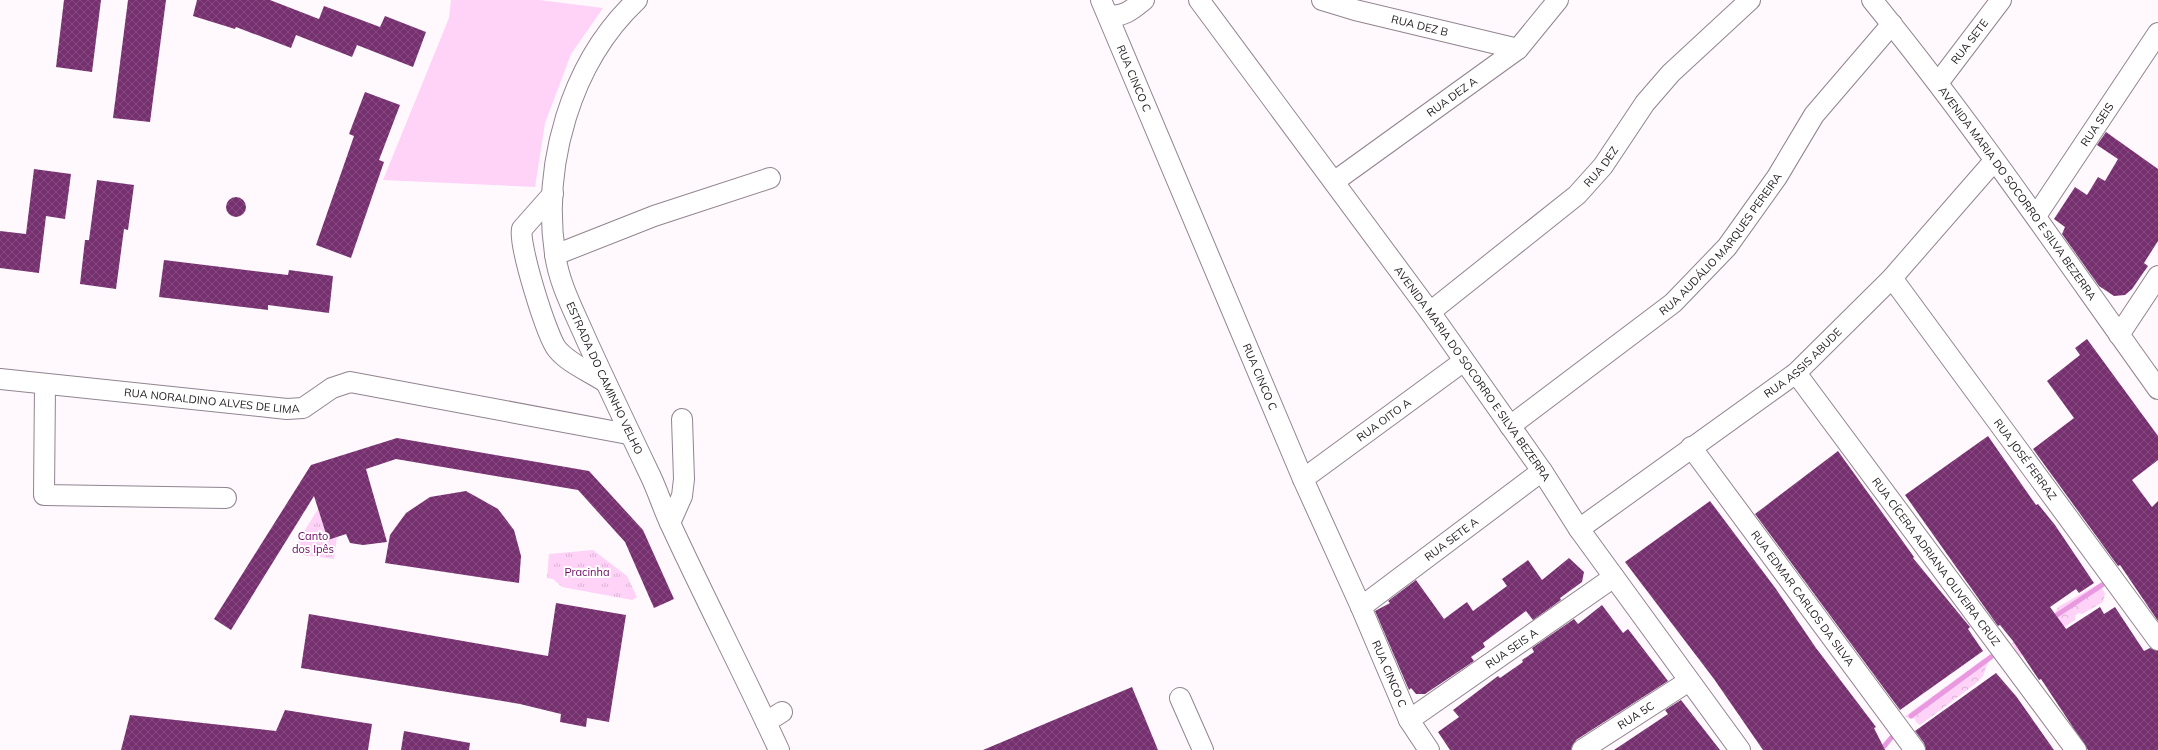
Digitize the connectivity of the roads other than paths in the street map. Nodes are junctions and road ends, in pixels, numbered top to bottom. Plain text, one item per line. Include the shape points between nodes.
1 (637, 0) edge
2 (1144, 0) edge
3 (1199, 0) edge
4 (1322, 0) edge
5 (1558, 0) edge
6 (1750, 0) edge
7 (1872, 0) edge
8 (2001, 0) edge
9 (1104, 7) edge
10 (1892, 24) junction
11 (2158, 33) edge
12 (1518, 49) junction
13 (1938, 83) junction
14 (1994, 161) junction
15 (770, 178) dead end
16 (1335, 181) junction
17 (553, 194) junction
18 (2036, 216) junction
19 (555, 255) junction
20 (2158, 276) edge
21 (1892, 278) junction
22 (1430, 312) junction
23 (2119, 335) junction
24 (1464, 361) junction
25 (1796, 373) junction
26 (0, 379) edge
27 (605, 382) junction
28 (45, 385) junction
29 (2158, 389) edge
30 (682, 419) dead end
31 (1510, 426) junction
32 (628, 434) junction
33 (1691, 447) junction
34 (1542, 471) junction
35 (1303, 479) junction
36 (226, 498) dead end
37 (670, 523) junction
38 (1579, 529) junction
39 (1614, 578) junction
40 (1361, 607) junction
41 (2158, 640) edge
42 (1689, 681) junction
43 (1180, 698) dead end
44 (1409, 720) junction
45 (779, 750) edge
46 (1203, 750) edge
47 (1429, 750) edge
48 (1582, 750) edge
49 (1740, 750) edge
50 (1915, 750) edge
51 (2076, 750) edge

1 - 17 street, ESTRADA DO CAMINHO VELHO via 627,9 596,50 576,87 563,130 554,172
2 - 9 street via 1124,15 1116,17
3 - 16 street, AVENIDA MARIA DO SOCORRO E SILVA BEZERRA
4 - 12 street, RUA DEZ B
5 - 12 street, RUA DEZ A
6 - 22 street, RUA DEZ via 1671,73 1645,103 1603,166 1577,195
7 - 10 street, AVENIDA MARIA DO SOCORRO E SILVA BEZERRA
8 - 13 street, RUA SETE
9 - 35 street, RUA CINCO C
10 - 13 street, AVENIDA MARIA DO SOCORRO E SILVA BEZERRA
10 - 31 street, RUA AUDÁLIO MARQUES PEREIRA via 1814,116 1777,177 1722,253 1673,304
11 - 18 street, RUA SEIS
12 - 16 street, RUA DEZ A
13 - 14 street, AVENIDA MARIA DO SOCORRO E SILVA BEZERRA
14 - 18 street, AVENIDA MARIA DO SOCORRO E SILVA BEZERRA
14 - 21 street, RUA ASSIS ABUDE
15 - 19 street via 654,216
16 - 22 street, AVENIDA MARIA DO SOCORRO E SILVA BEZERRA
17 - 19 street, ESTRADA DO CAMINHO VELHO
17 - 27 street via 522,229 526,261 553,344 563,355
18 - 23 street, AVENIDA MARIA DO SOCORRO E SILVA BEZERRA
19 - 27 street, ESTRADA DO CAMINHO VELHO via 562,285
20 - 23 street
21 - 25 street, RUA ASSIS ABUDE
21 - 41 street, RUA JOSÉ FERRAZ
22 - 24 street, AVENIDA MARIA DO SOCORRO E SILVA BEZERRA
23 - 29 street, AVENIDA MARIA DO SOCORRO E SILVA BEZERRA
24 - 31 street, AVENIDA MARIA DO SOCORRO E SILVA BEZERRA
24 - 35 street, RUA OITO A
25 - 33 street, RUA ASSIS ABUDE
25 - 51 street, RUA CÍCERA ADRIANA OLIVEIRA CRUZ
26 - 28 street, RUA NORALDINO ALVES DE LIMA
27 - 32 street, ESTRADA DO CAMINHO VELHO
28 - 32 street, RUA NORALDINO ALVES DE LIMA via 287,409 303,408 332,388 350,382
28 - 36 street via 44,495
30 - 37 street via 684,485
31 - 34 street, AVENIDA MARIA DO SOCORRO E SILVA BEZERRA
32 - 37 street, ESTRADA DO CAMINHO VELHO via 651,477
33 - 38 street, RUA ASSIS ABUDE
33 - 50 street, RUA EDMAR CARLOS DA SILVA
34 - 38 street, AVENIDA MARIA DO SOCORRO E SILVA BEZERRA
34 - 40 street, RUA SETE A
35 - 40 street, RUA CINCO C
37 - 45 street, ESTRADA DO CAMINHO VELHO via 774,717
38 - 39 street, AVENIDA MARIA DO SOCORRO E SILVA BEZERRA
39 - 42 street, AVENIDA MARIA DO SOCORRO E SILVA BEZERRA
39 - 44 street, RUA SEIS A
40 - 44 street, RUA CINCO C
42 - 48 street, RUA 5C
42 - 49 street, AVENIDA MARIA DO SOCORRO E SILVA BEZERRA
43 - 46 street
44 - 47 street, RUA CINCO C

